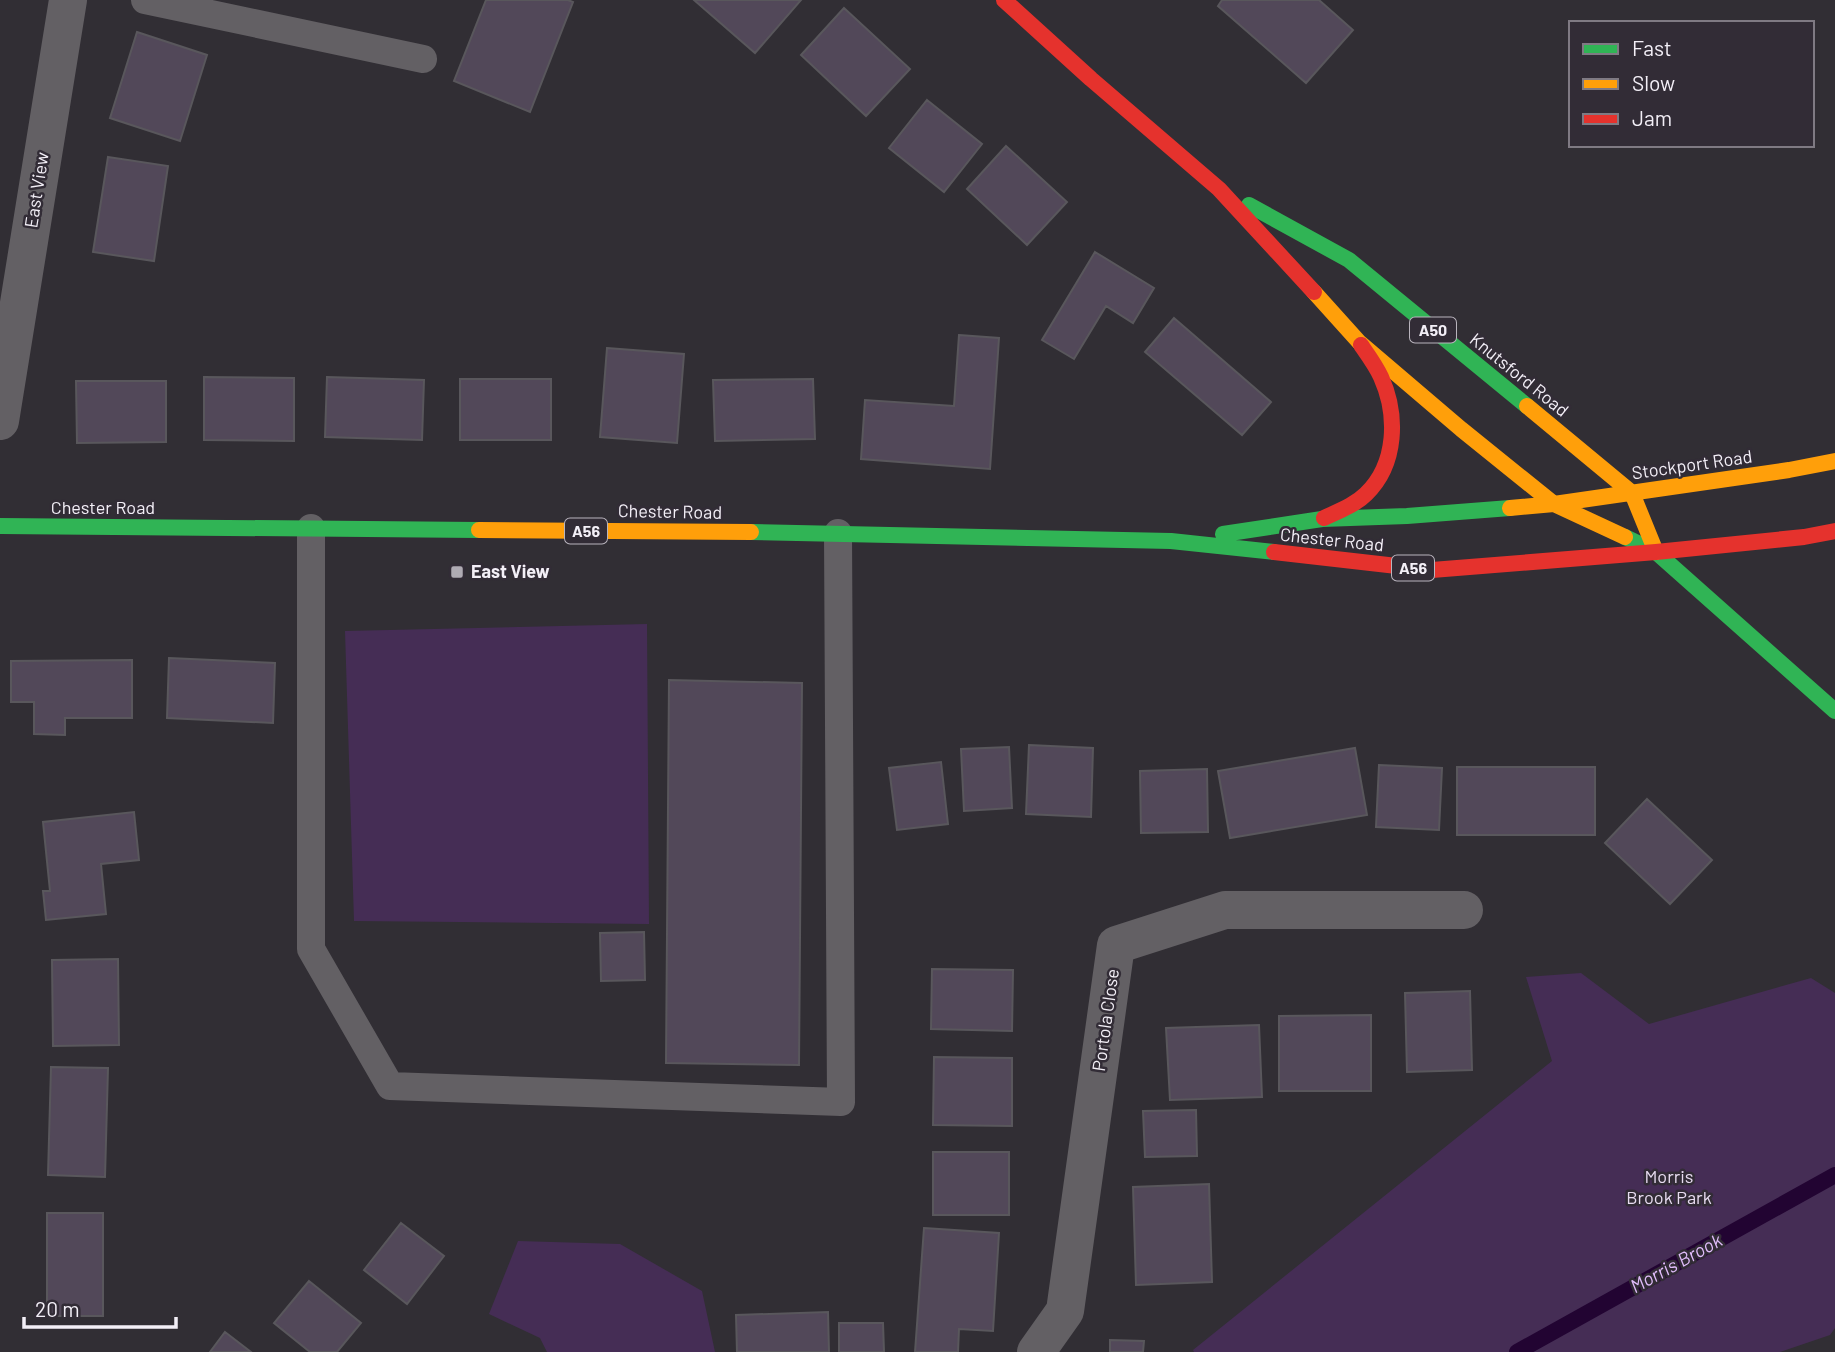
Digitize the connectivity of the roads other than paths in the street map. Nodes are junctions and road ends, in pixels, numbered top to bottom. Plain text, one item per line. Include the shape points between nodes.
1 (68, 0) edge
2 (145, 0) edge
3 (1004, 0) edge
4 (423, 59) dead end
5 (1219, 189) junction
6 (1359, 342) junction
7 (0, 421) edge
8 (1835, 461) edge
9 (1632, 493) junction
10 (1554, 504) junction
11 (1322, 519) junction
12 (0, 526) edge
13 (311, 528) junction
14 (1835, 531) edge
15 (838, 533) junction
16 (1171, 541) junction
17 (1656, 552) junction
18 (1835, 711) edge
19 (1464, 910) dead end
20 (1036, 1352) edge

1 - 7 street, East View
2 - 4 lane
3 - 5 main road, Knutsford Road / A50
5 - 6 main road, Knutsford Road / A50
5 - 9 main road, Knutsford Road / A50 via 1349,260
6 - 10 main road, Knutsford Road / A50
6 - 11 main road, A56 via 1383,380 1394,435 1381,477 1347,508
8 - 9 main road, Stockport Road / A56
9 - 10 main road, Stockport Road / A56
9 - 17 main road, Knutsford Road / A50
10 - 11 main road, Chester Road / A56
10 - 17 main road, Knutsford Road / A50
11 - 16 main road, Chester Road / A56
12 - 13 main road, Chester Road / A56
13 - 15 main road, Chester Road / A56
13 - 15 lane via 311,949 390,1086 841,1102
14 - 17 main road, A56
15 - 16 main road, Chester Road / A56
16 - 17 main road, Chester Road / A56 via 1432,570
17 - 18 main road, Knutsford Road / A50
19 - 20 street, Portola Close via 1225,910 1116,945 1065,1311

